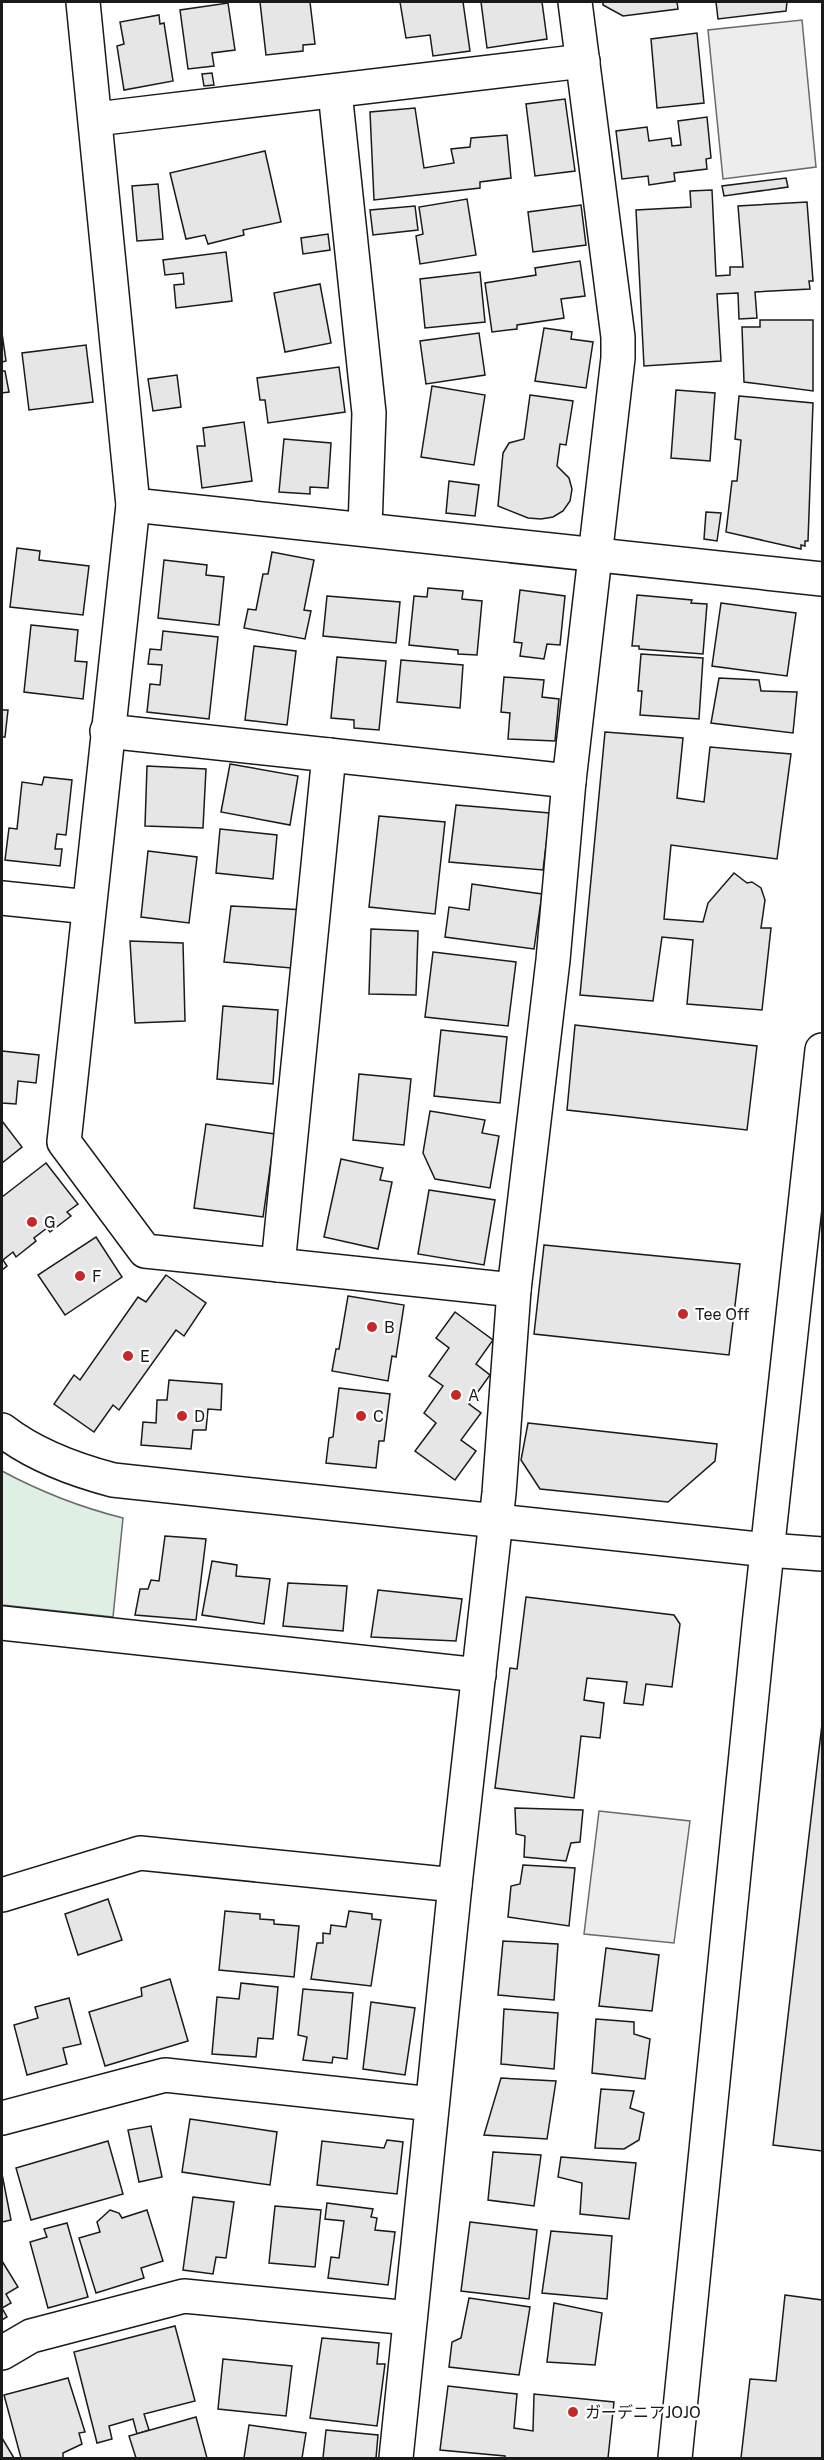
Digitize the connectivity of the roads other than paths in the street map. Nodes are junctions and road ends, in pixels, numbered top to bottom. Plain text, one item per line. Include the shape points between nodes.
1 (83, 2) edge
2 (575, 2) edge
3 (583, 61) junction
4 (335, 92) junction
5 (96, 119) junction
6 (133, 505) junction
7 (365, 528) junction
8 (595, 554) junction
9 (822, 579) edge
10 (107, 731) junction
11 (329, 755) junction
12 (569, 782) junction
13 (2, 898) edge
14 (89, 906) junction
15 (822, 1050) edge
16 (278, 1265) junction
17 (514, 1290) junction
18 (2, 1430) edge
19 (496, 1520) junction
20 (768, 1550) junction
21 (822, 1554) edge
22 (2, 1623) edge
23 (480, 1675) junction
24 (455, 1885) junction
25 (2, 1895) edge
26 (432, 2104) junction
27 (2, 2118) edge
28 (410, 2318) junction
29 (2, 2353) edge
30 (396, 2458) edge
31 (675, 2458) edge

1 - 5 street
2 - 3 street
3 - 4 street
3 - 8 street via 618,337
4 - 5 street
4 - 7 street via 369,413
5 - 6 street
6 - 7 street
6 - 10 street
7 - 8 street
8 - 9 street
8 - 12 street
10 - 11 street
10 - 14 street
11 - 12 street
11 - 16 street
12 - 17 street via 554,960
13 - 14 street
14 - 16 street via 64,1142 145,1251
15 - 20 street
16 - 17 street
17 - 19 street
18 - 19 street via 64,1464 113,1480
19 - 20 street
19 - 23 street
20 - 21 street
20 - 31 street
22 - 23 street
23 - 24 street
24 - 25 street via 140,1853
24 - 26 street
26 - 27 street via 165,2075
26 - 28 street
28 - 29 street via 184,2296 31,2336
28 - 30 street

